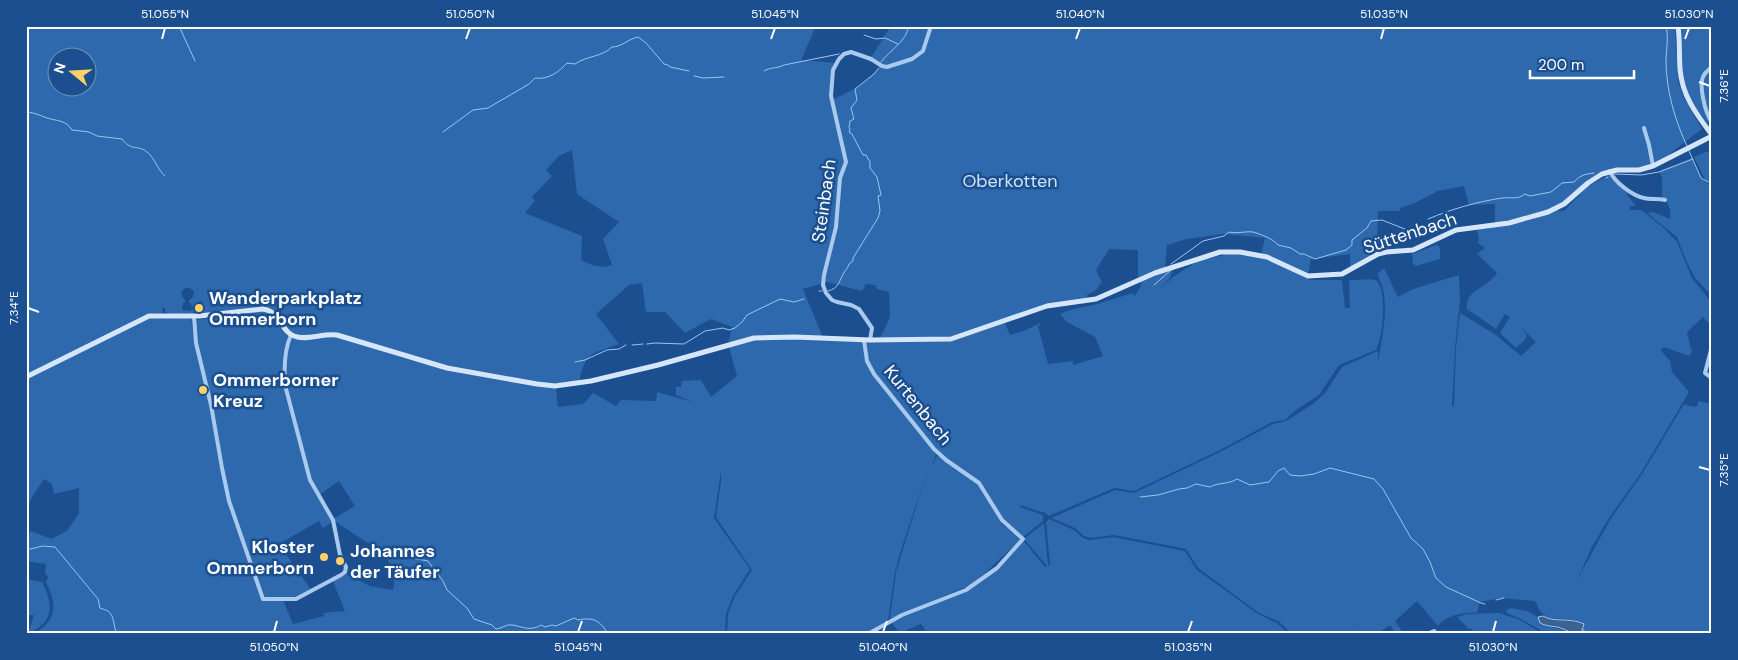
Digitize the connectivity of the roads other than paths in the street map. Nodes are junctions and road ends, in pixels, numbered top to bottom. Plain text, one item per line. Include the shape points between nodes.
1 (931, 26) edge
2 (1678, 26) edge
3 (1712, 66) edge
4 (1712, 122) edge
5 (1644, 128) dead end
6 (1712, 136) edge
7 (1653, 166) junction
8 (1610, 171) junction
9 (1665, 200) dead end
10 (194, 317) junction
11 (291, 335) junction
12 (867, 340) junction
13 (1712, 346) edge
14 (26, 377) edge
15 (1712, 378) edge
16 (868, 634) edge
17 (1427, 634) edge
18 (1437, 634) edge

1 - 12 street, Steinbach via 923,51 912,59 887,67 847,52 834,65 830,91 846,160 840,178 836,227 824,275 824,288 832,300 854,306 862,313 872,328
2 - 6 street via 1684,89
3 - 4 street via 1703,76 1702,91
5 - 7 street
6 - 7 street, Süttenbach
7 - 8 street, Süttenbach
8 - 9 street via 1612,177 1634,194
8 - 12 street, Süttenbach via 1594,178 1561,206 1548,212 1509,223 1456,230 1413,250 1378,254 1340,275 1308,276 1274,259 1227,251 1155,273 1100,297 1047,306 951,339
10 - 11 street via 266,310 276,314
10 - 11 street via 196,343 229,501 263,599 296,599 341,575 346,567 340,555 333,520 310,480 285,385 284,370
10 - 14 street via 149,316
11 - 12 street via 303,338 337,335 447,368 555,386 585,383 754,338
12 - 16 street, Kurtenbach via 867,360 874,374 934,450 979,483 1002,520 1023,539 997,568 966,590 902,615
13 - 15 street via 1705,373
17 - 18 street via 1434,631

